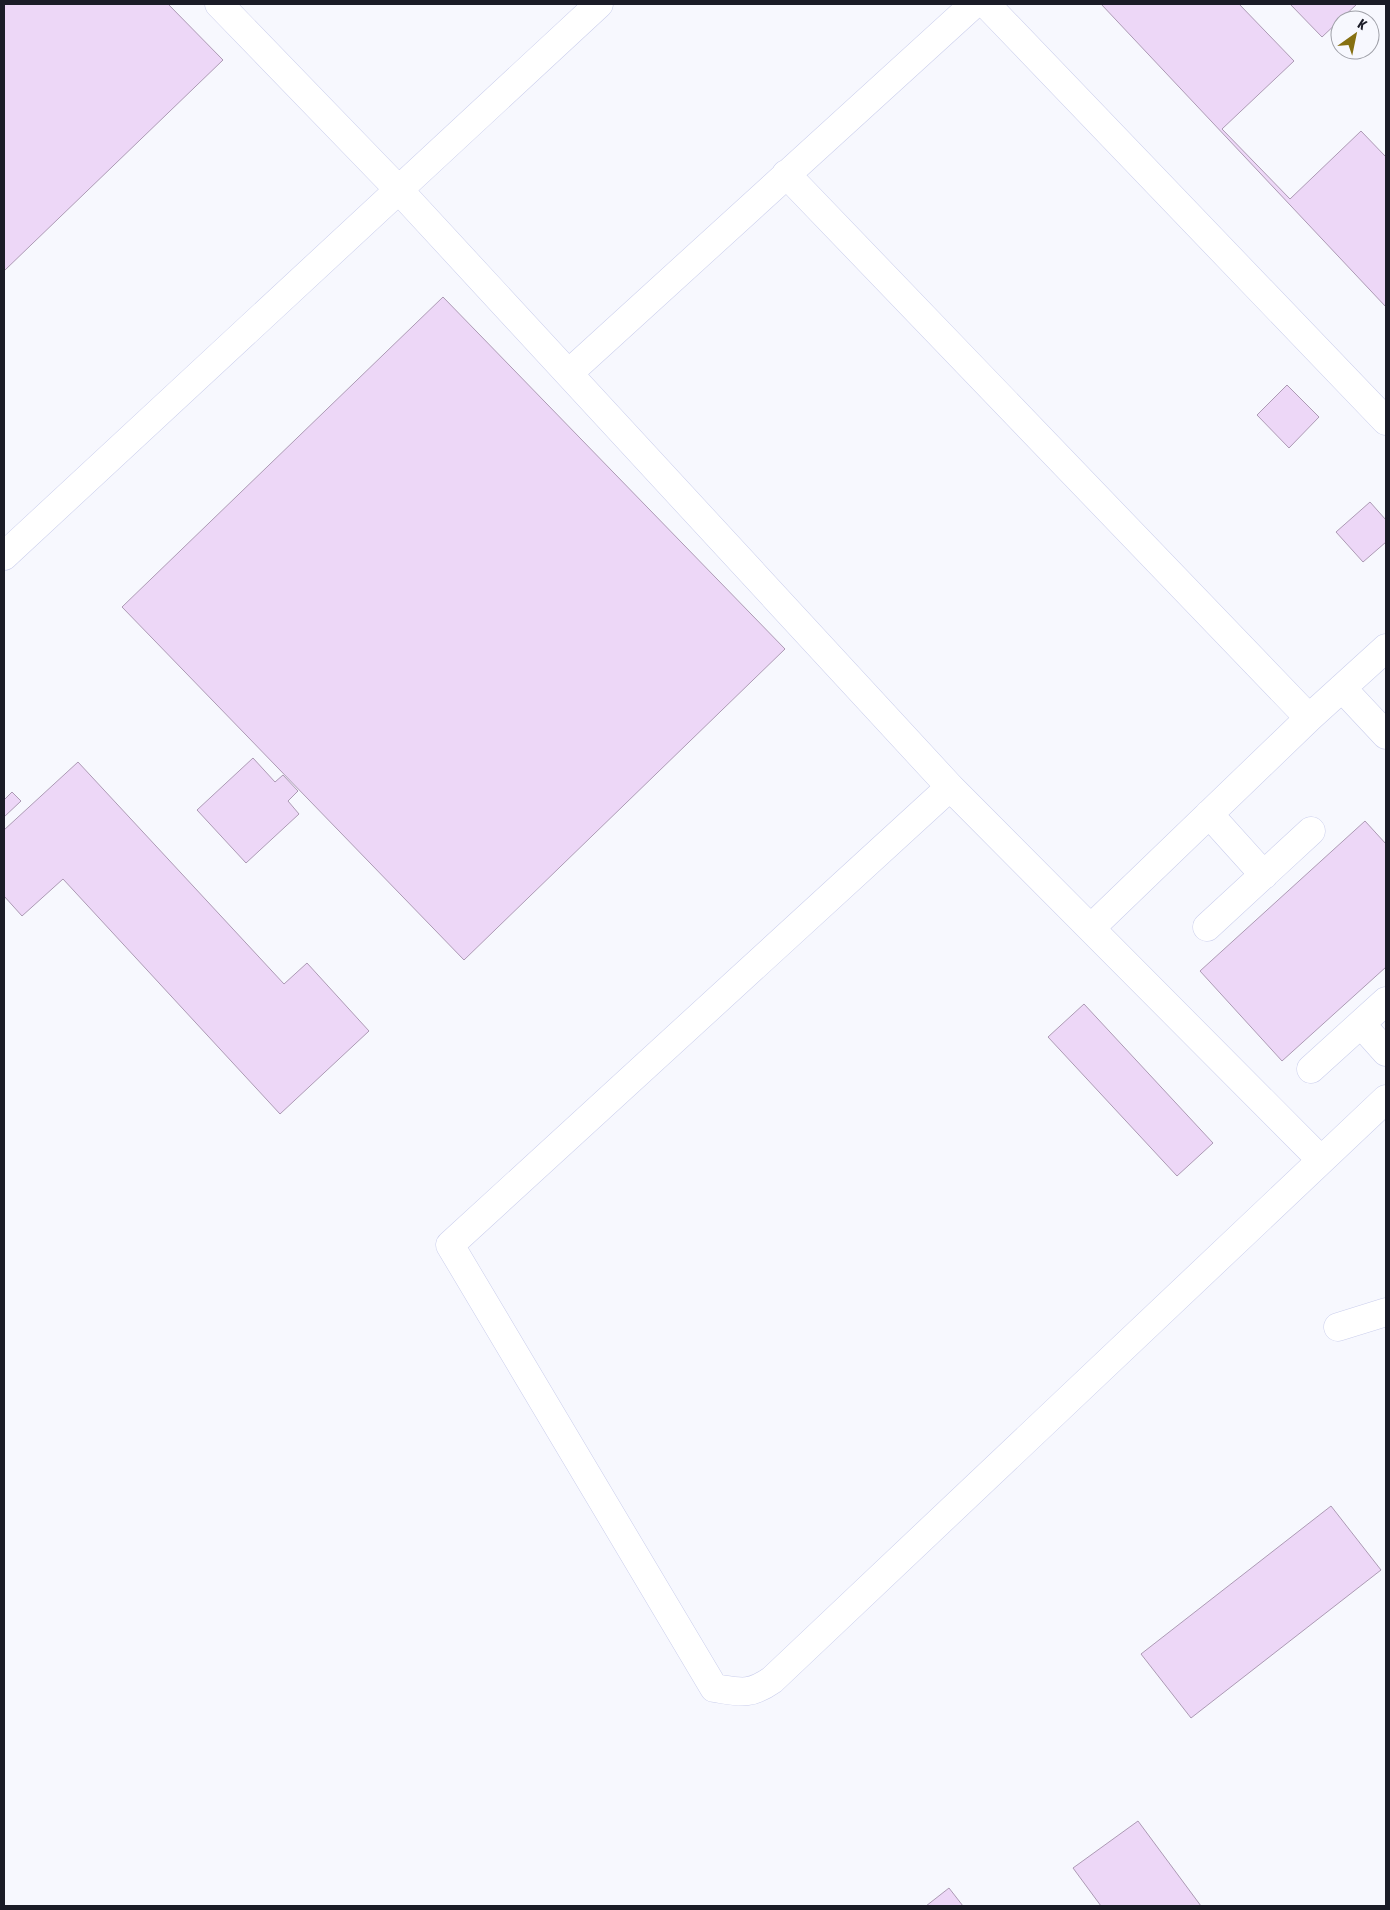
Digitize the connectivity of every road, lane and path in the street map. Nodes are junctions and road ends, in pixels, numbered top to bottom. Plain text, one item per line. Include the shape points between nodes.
1 (219, 4) edge
2 (599, 4) edge
3 (974, 4) edge
4 (986, 4) edge
5 (786, 174) junction
6 (399, 190) junction
7 (569, 373) junction
8 (1386, 421) edge
9 (4, 556) edge
10 (1386, 648) edge
11 (1342, 688) junction
12 (1309, 718) junction
13 (1386, 735) edge
14 (950, 787) junction
15 (1208, 814) junction
16 (1311, 831) dead end
17 (1264, 874) junction
18 (1091, 928) junction
19 (1207, 928) dead end
20 (1386, 1001) edge
21 (1361, 1024) junction
22 (1386, 1052) edge
23 (1311, 1069) dead end
24 (1386, 1099) edge
25 (1322, 1160) junction
26 (1386, 1312) edge
27 (1338, 1327) dead end

1 - 6 street
2 - 6 street
3 - 5 street
4 - 8 street
5 - 7 street
5 - 12 street
6 - 7 street
6 - 9 street
7 - 14 street
10 - 11 street
11 - 12 street
11 - 13 street
12 - 15 street
14 - 18 street
14 - 25 street via 450,1245 714,1688 742,1693 758,1689 772,1680
15 - 17 street
15 - 18 street
16 - 17 street
17 - 19 street
18 - 25 street
20 - 21 street
21 - 22 street
21 - 23 street
24 - 25 street
26 - 27 street

